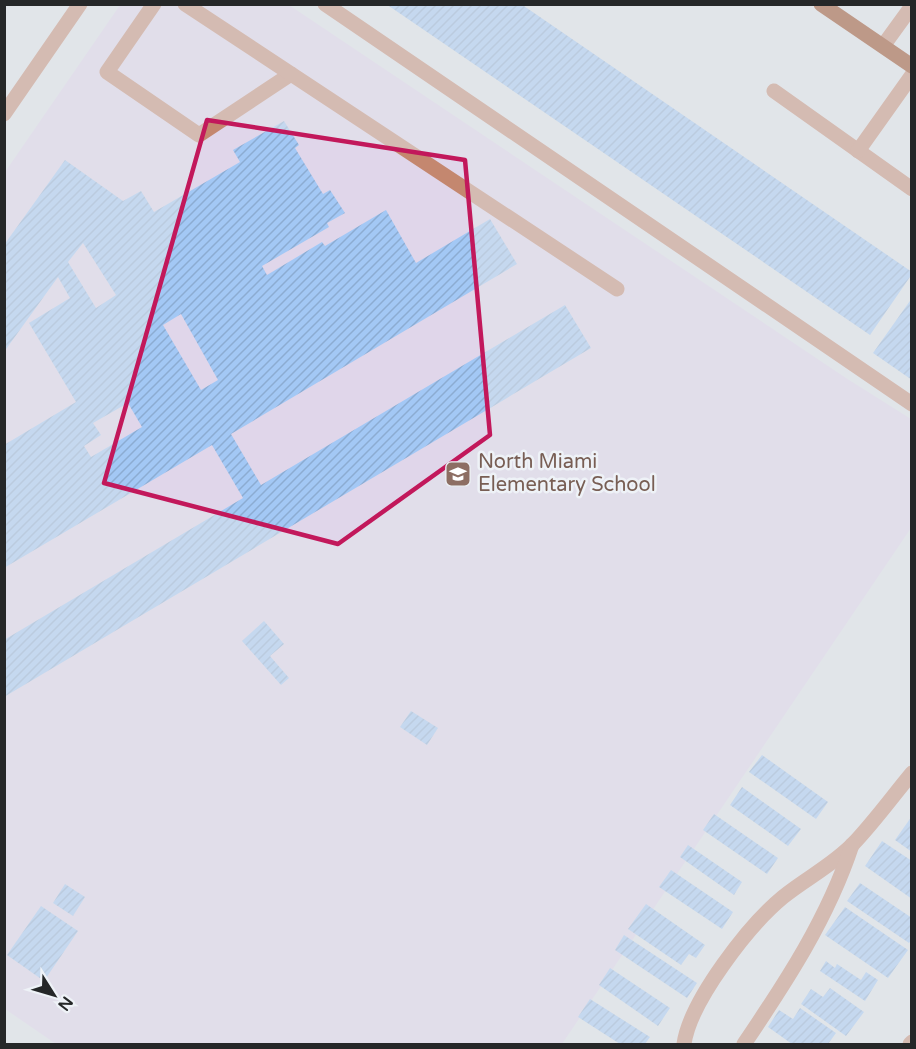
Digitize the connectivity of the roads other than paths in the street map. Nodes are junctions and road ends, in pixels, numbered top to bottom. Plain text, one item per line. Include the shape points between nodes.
1 (80, 4) edge
2 (154, 4) edge
3 (185, 4) edge
4 (325, 4) edge
5 (821, 4) edge
6 (912, 6) edge
7 (883, 46) junction
8 (912, 66) edge
9 (291, 74) junction
10 (912, 75) edge
11 (774, 91) dead end
12 (4, 114) edge
13 (858, 151) junction
14 (912, 189) edge
15 (617, 290) dead end
16 (912, 404) edge
17 (912, 773) edge
18 (852, 845) junction
19 (684, 1044) edge
20 (744, 1044) edge

1 - 12 street
2 - 9 street via 107,72 199,135
3 - 9 street
4 - 16 street
5 - 7 main road
6 - 7 street
7 - 8 main road
9 - 15 street
10 - 13 street
11 - 13 street
13 - 14 street
17 - 18 street
18 - 19 street via 781,898 741,940 698,1003
18 - 20 street via 841,878 804,950

